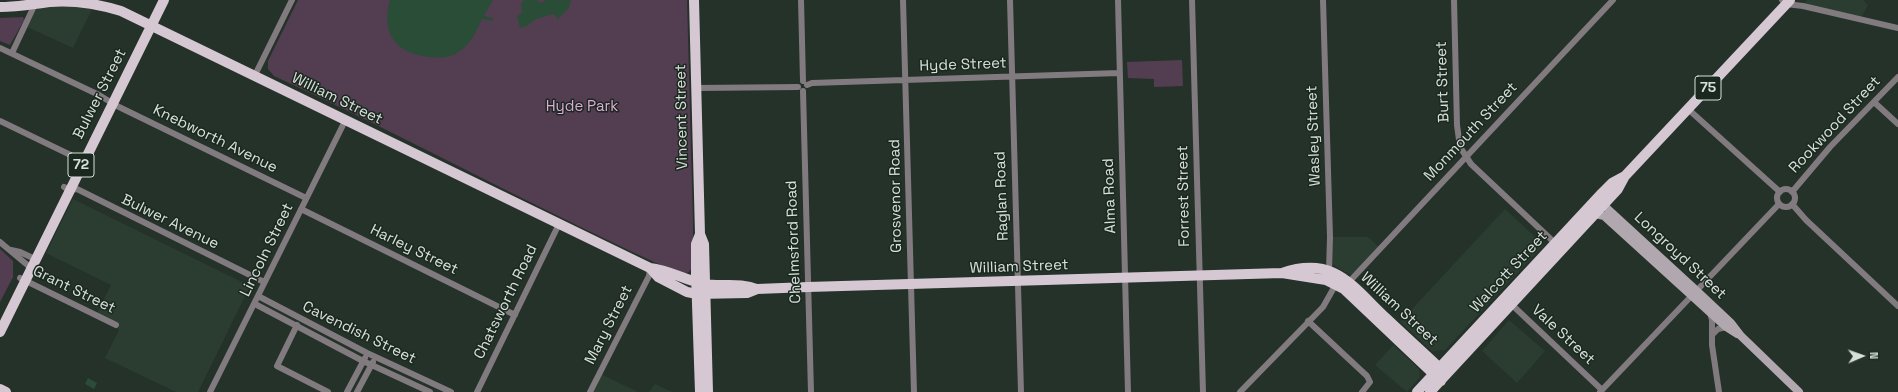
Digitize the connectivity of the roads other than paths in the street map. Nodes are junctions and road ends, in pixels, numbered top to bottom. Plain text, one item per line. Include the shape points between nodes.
1 (156, 0) edge
2 (164, 0) edge
3 (290, 0) edge
4 (694, 0) edge
5 (800, 0) edge
6 (903, 0) edge
7 (1010, 0) edge
8 (1118, 0) edge
9 (1192, 0) edge
10 (1323, 0) edge
11 (1454, 0) edge
12 (1613, 0) edge
13 (51, 1) edge
14 (91, 1) edge
15 (1786, 1) edge
16 (35, 4) junction
17 (0, 7) edge
18 (149, 23) junction
19 (1898, 28) edge
20 (0, 48) edge
21 (12, 53) junction
22 (1119, 73) junction
23 (255, 75) junction
24 (1012, 77) junction
25 (1898, 77) edge
26 (906, 80) junction
27 (805, 83) junction
28 (697, 88) junction
29 (800, 89) junction
30 (109, 101) junction
31 (1874, 102) junction
32 (1688, 109) junction
33 (346, 119) junction
34 (0, 120) edge
35 (1898, 124) edge
36 (1466, 156) junction
37 (80, 160) junction
38 (67, 188) junction
39 (1780, 192) junction
40 (1792, 192) junction
41 (306, 198) junction
42 (1600, 202) junction
43 (1779, 204) junction
44 (1792, 204) junction
45 (301, 209) junction
46 (1596, 214) junction
47 (560, 224) junction
48 (0, 242) edge
49 (1556, 244) junction
50 (11, 250) junction
51 (31, 262) junction
52 (650, 268) junction
53 (1329, 271) junction
54 (1282, 273) junction
55 (1199, 277) junction
56 (22, 279) junction
57 (1125, 279) junction
58 (264, 282) junction
59 (1018, 282) junction
60 (1349, 282) junction
61 (1336, 284) junction
62 (911, 285) junction
63 (808, 287) junction
64 (701, 289) junction
65 (1695, 294) junction
66 (258, 296) junction
67 (1508, 301) junction
68 (255, 304) junction
69 (1898, 306) edge
70 (1710, 313) junction
71 (515, 315) junction
72 (0, 318) edge
73 (1308, 321) junction
74 (116, 325) dead end
75 (297, 325) junction
76 (1726, 327) junction
77 (0, 332) edge
78 (1712, 335) junction
79 (1741, 336) junction
80 (367, 353) junction
81 (375, 357) junction
82 (363, 361) junction
83 (372, 364) junction
84 (1440, 374) junction
85 (0, 389) edge
86 (1601, 391) edge
87 (6, 392) edge
88 (210, 392) edge
89 (328, 392) edge
90 (347, 392) edge
91 (357, 392) edge
92 (430, 392) edge
93 (451, 392) edge
94 (477, 392) edge
95 (590, 392) edge
96 (700, 392) edge
97 (708, 392) edge
98 (811, 392) edge
99 (914, 392) edge
100 (1021, 392) edge
101 (1128, 392) edge
102 (1203, 392) edge
103 (1240, 392) edge
104 (1362, 392) edge
105 (1417, 392) edge
106 (1430, 392) edge
107 (1719, 392) edge
108 (1799, 392) edge

1 - 18 main road, Bulwer Street / 72
2 - 18 main road, Bulwer Street / 72
3 - 23 street
4 - 28 main road, Vincent Street
5 - 27 street
6 - 26 street, Grosvenor Road
7 - 24 street, Raglan Road
8 - 22 street, Alma Road
9 - 55 street, Forrest Street
10 - 53 street, Wasley Street
11 - 36 street, Burt Street via 1458,136 1460,147
12 - 36 street, Monmouth Street
13 - 14 main road, William Street
13 - 16 main road, William Street
14 - 18 main road, William Street
15 - 19 street
15 - 32 main road, Walcott Street / 75
16 - 17 main road, William Street
16 - 21 street
18 - 23 main road, William Street
18 - 30 main road, Bulwer Street / 72
20 - 21 street, Knebworth Avenue
21 - 30 street, Knebworth Avenue
22 - 24 street, Hyde Street
22 - 57 street, Alma Road
23 - 33 main road, William Street
24 - 26 street, Hyde Street
24 - 59 street, Raglan Road
25 - 31 street, Rookwood Street
26 - 27 street, Hyde Street
26 - 62 street, Grosvenor Road
27 - 29 street via 806,90
28 - 29 street
28 - 64 main road, Vincent Street via 700,234 704,244
29 - 63 street, Chelmsford Road
30 - 37 main road, Bulwer Street / 72
30 - 41 street, Knebworth Avenue
31 - 35 street
31 - 40 street, Rookwood Street via 1830,147
32 - 39 street
32 - 42 main road, Walcott Street / 75 via 1626,176 1618,189
33 - 41 street, Lincoln Street
33 - 47 main road, William Street
34 - 37 street
36 - 49 street, Burt Street via 1471,164
36 - 60 street, Monmouth Street
37 - 38 main road, Bulwer Street / 72
38 - 51 main road, Bulwer Street / 72
38 - 58 street, Bulwer Avenue via 77,189
39 - 40 street via 1784,189
39 - 43 street via 1777,198
40 - 44 street via 1795,199
41 - 45 street, Lincoln Street
42 - 46 main road, Walcott Street / 75
42 - 49 main road, Walcott Street / 75
42 - 65 main road, Longroyd Street
43 - 44 street via 1784,207
43 - 65 street
44 - 69 street
45 - 58 street, Lincoln Street
45 - 71 street, Harley Street
46 - 65 main road, Longroyd Street via 1604,216
46 - 67 main road, Walcott Street / 75
47 - 52 main road, William Street
47 - 71 street, Chatsworth Road
48 - 50 street
49 - 67 main road, Walcott Street / 75
50 - 51 street
50 - 51 street
51 - 56 main road, Bulwer Street / 72
52 - 64 main road, William Street via 658,277 688,292
52 - 95 street, Mary Street via 649,276
53 - 54 main road, William Street via 1298,268
53 - 60 main road, William Street
54 - 55 main road, William Street
54 - 61 main road, William Street
55 - 57 main road, William Street
55 - 102 street, Forrest Street
56 - 72 main road, Bulwer Street / 72
56 - 74 street, Grant Street
56 - 77 main road, Bulwer Street / 72
57 - 59 main road, William Street
57 - 101 street, Alma Road
58 - 66 street, Lincoln Street
59 - 62 main road, William Street
59 - 100 street, Raglan Road
60 - 84 main road, William Street
61 - 73 street via 1322,307
61 - 84 main road, William Street via 1354,296
62 - 63 main road, William Street
62 - 99 street, Grosvenor Road
63 - 64 main road, William Street via 757,289 747,285
63 - 98 street, Chelmsford Road
64 - 96 main road, Vincent Street
64 - 97 main road, Vincent Street
65 - 70 main road, Longroyd Street
65 - 79 main road, Longroyd Street via 1731,323
65 - 86 street
66 - 68 street, Lincoln Street
66 - 80 street, Cavendish Street
67 - 84 main road, Walcott Street / 75
67 - 86 street, Vale Street
68 - 75 street, Cavendish Street
68 - 88 street, Lincoln Street
70 - 76 main road, Longroyd Street
70 - 78 street
71 - 94 street, Chatsworth Road
73 - 103 street
73 - 104 street via 1367,376 1370,382
75 - 82 street, Cavendish Street
75 - 89 street via 277,366
76 - 78 street via 1718,329
76 - 79 main road, Longroyd Street
78 - 107 street
79 - 108 main road, Longroyd Street
80 - 81 street, Cavendish Street
80 - 82 street
81 - 83 street
81 - 93 street, Cavendish Street
82 - 83 street, Cavendish Street
82 - 90 street
83 - 91 street
83 - 92 street, Cavendish Street
84 - 105 main road, Walcott Street / 75
84 - 106 main road, Walcott Street / 75
85 - 87 main road

